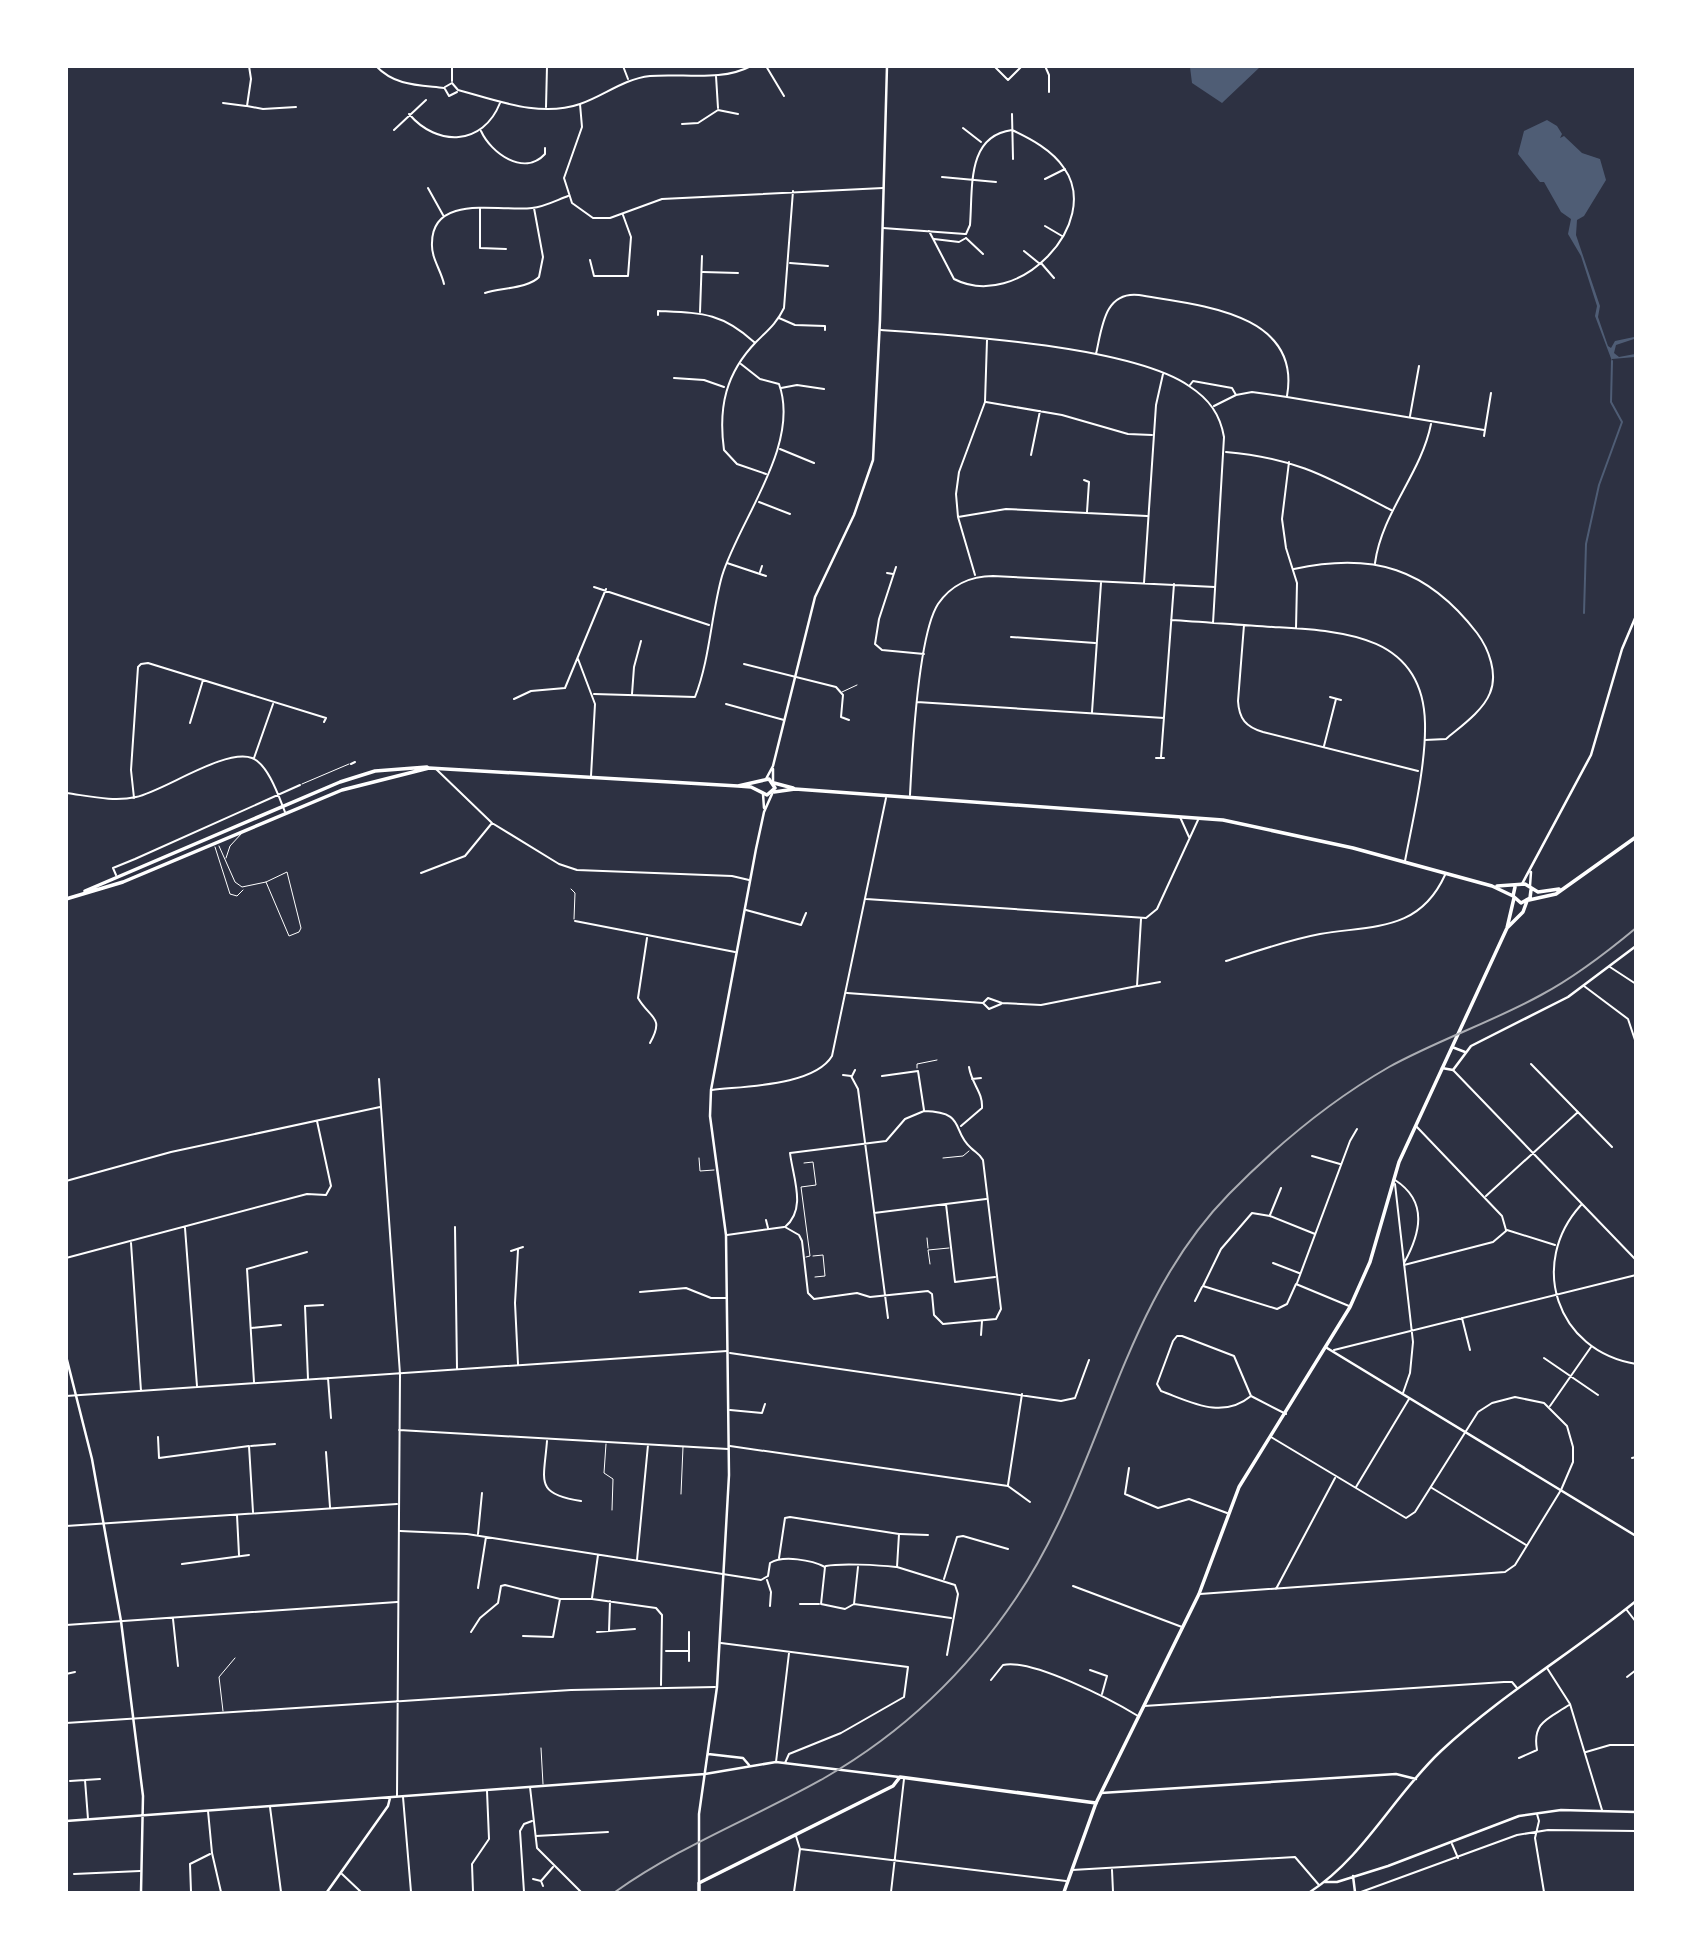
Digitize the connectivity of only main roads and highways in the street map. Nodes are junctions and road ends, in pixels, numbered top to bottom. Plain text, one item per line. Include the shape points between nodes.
1 (431, 768) junction
2 (763, 781) junction
3 (773, 782) junction
4 (738, 786) junction
5 (795, 789) junction
6 (762, 793) junction
7 (773, 793) junction
8 (1636, 837) edge
9 (1519, 885) junction
10 (1492, 886) junction
11 (1530, 889) junction
12 (1561, 889) junction
13 (83, 892) junction
14 (1514, 897) junction
15 (66, 899) edge
16 (1528, 901) junction
17 (1507, 928) junction
18 (1096, 1803) junction
19 (699, 1892) edge
20 (1064, 1892) edge

1 - 4 main road
1 - 13 main road via 360,784 123,882
1 - 13 main road via 375,771 340,782 116,874
2 - 3 main road
2 - 4 main road
2 - 6 main road
3 - 5 main road
3 - 7 main road
4 - 6 main road
5 - 7 main road
5 - 10 main road via 1199,818 1297,834
6 - 7 main road
8 - 12 main road
9 - 10 main road
9 - 11 main road
9 - 14 main road
10 - 14 main road
11 - 12 main road
11 - 16 main road
12 - 16 main road
13 - 15 main road
14 - 16 main road via 1518,902
14 - 17 main road
16 - 17 main road
17 - 18 main road via 1416,1125 1350,1307 1239,1487 1199,1594
18 - 19 main road via 902,1778 699,1883
18 - 20 main road

